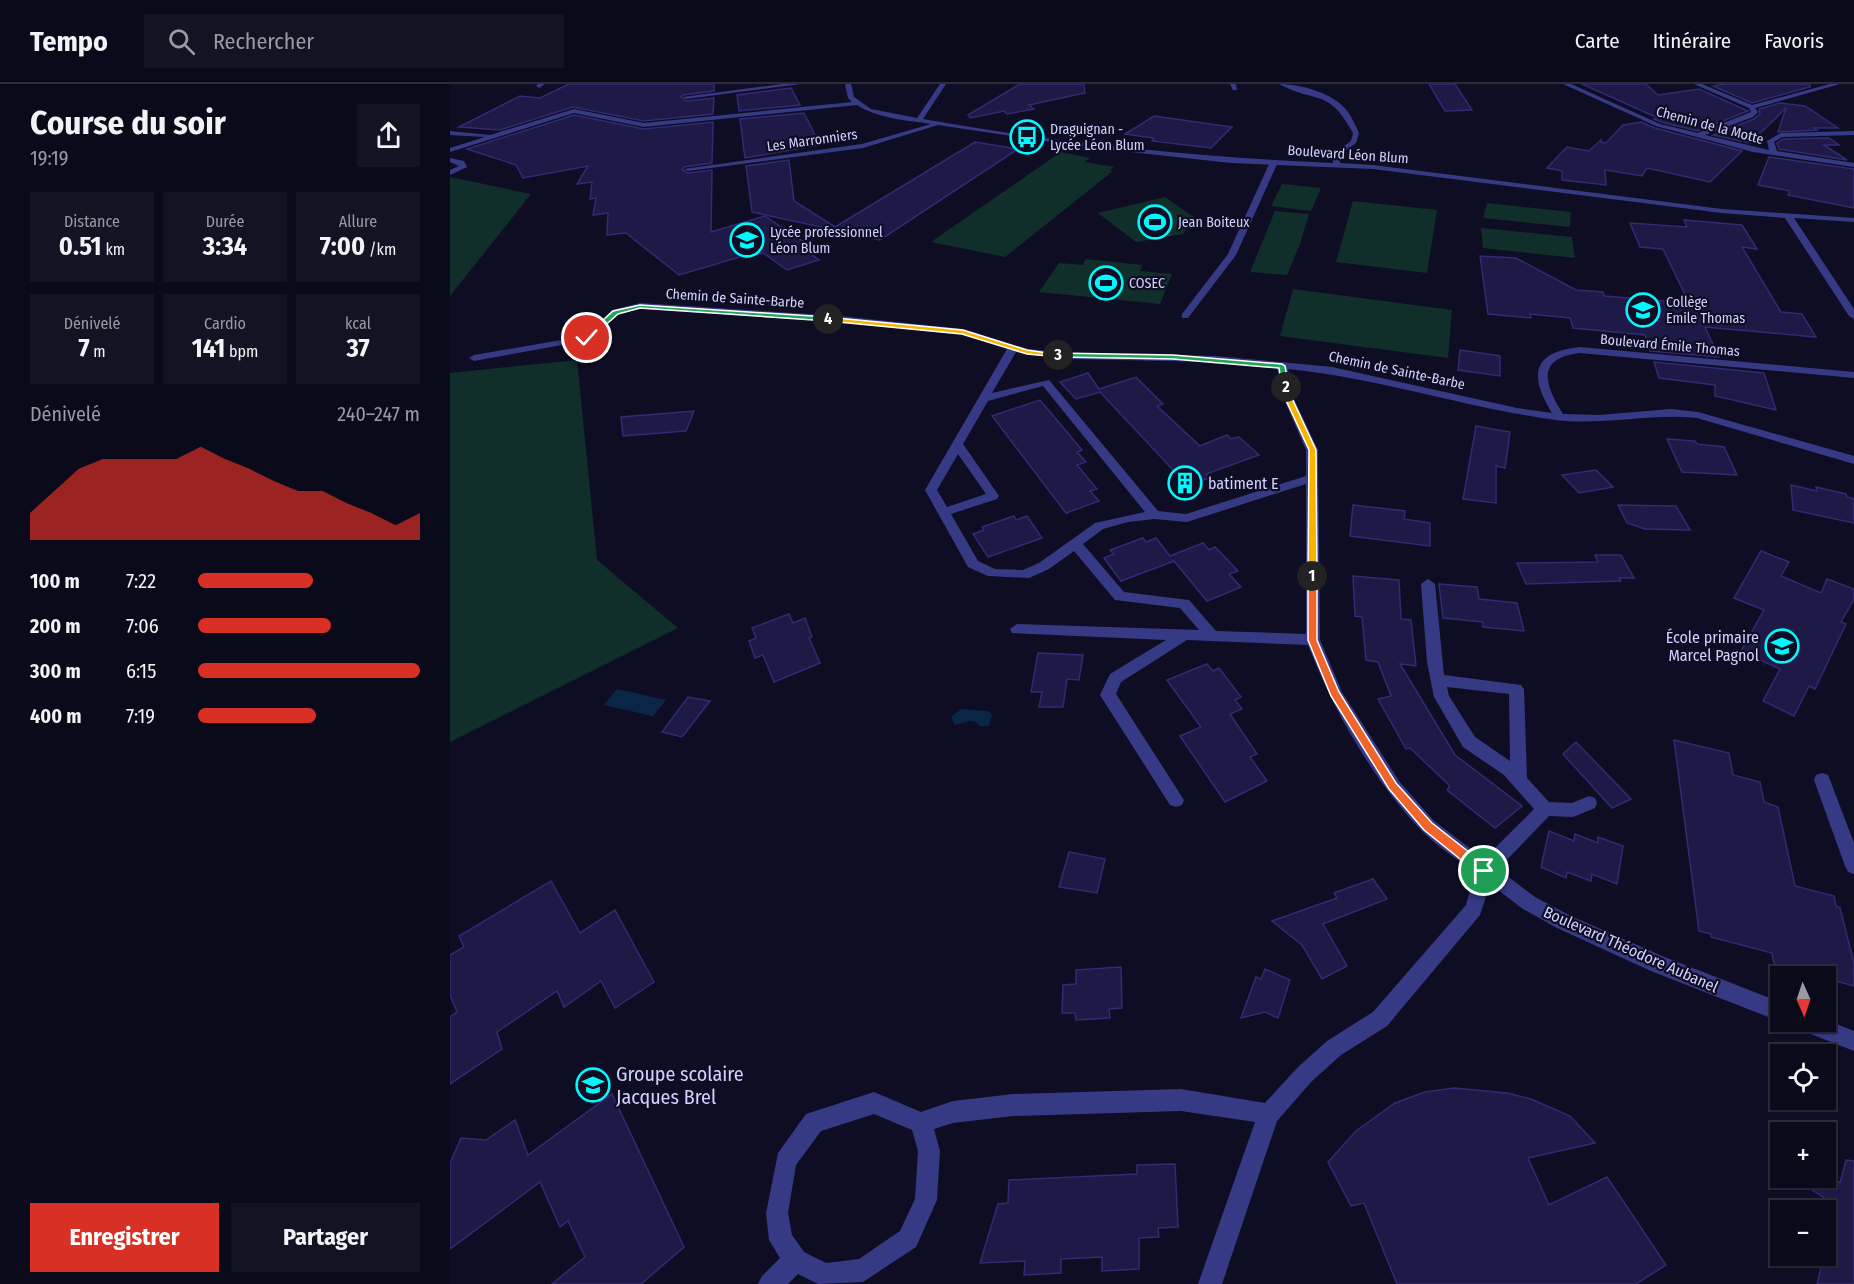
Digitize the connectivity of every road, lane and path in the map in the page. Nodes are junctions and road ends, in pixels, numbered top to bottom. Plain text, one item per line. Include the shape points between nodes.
1 (798, 84) edge
2 (839, 84) edge
3 (943, 84) edge
4 (1282, 84) edge
5 (1566, 84) edge
6 (1697, 84) edge
7 (1802, 84) edge
8 (1837, 84) edge
9 (849, 88) edge
10 (1819, 90) junction
11 (686, 97) dead end
12 (856, 103) junction
13 (1751, 107) junction
14 (918, 121) junction
15 (938, 124) junction
16 (450, 133) edge
17 (1843, 133) junction
18 (1854, 133) edge
19 (496, 136) junction
20 (1697, 136) junction
21 (1854, 140) edge
22 (450, 150) edge
23 (1774, 154) junction
24 (450, 160) edge
25 (1274, 162) junction
26 (1336, 165) junction
27 (1854, 165) edge
28 (688, 169) dead end
29 (450, 173) edge
30 (1788, 216) junction
31 (1854, 220) edge
32 (1185, 316) dead end
33 (1854, 316) edge
34 (1013, 348) junction
35 (474, 358) dead end
36 (1282, 366) junction
37 (1854, 375) edge
38 (984, 399) junction
39 (1560, 417) junction
40 (957, 444) junction
41 (1854, 460) edge
42 (1311, 478) junction
43 (943, 512) junction
44 (1154, 515) junction
45 (1075, 543) junction
46 (1428, 584) dead end
47 (1017, 629) dead end
48 (1185, 635) junction
49 (1212, 636) junction
50 (1312, 640) junction
51 (1438, 680) junction
52 (1519, 780) junction
53 (1822, 780) dead end
54 (1176, 800) dead end
55 (1589, 804) dead end
56 (1545, 809) junction
57 (1854, 866) edge
58 (1484, 871) junction
59 (1770, 1008) edge
60 (1831, 1032) edge
61 (1854, 1041) edge
62 (1269, 1114) junction
63 (921, 1123) junction
64 (796, 1260) junction
65 (770, 1284) edge
66 (1210, 1284) edge

1 - 11 street
2 - 9 street
3 - 14 street
4 - 26 street via 1322,95 1344,111 1356,133 1354,142 1337,154
5 - 20 street, Chemin de la Motte via 1637,117
6 - 13 street
7 - 10 street
8 - 10 street
9 - 12 street
10 - 13 street
12 - 14 street, Boulevard Léon Blum via 869,110
12 - 19 street via 644,124 574,111
13 - 20 street via 1755,112 1751,116
14 - 15 street, Boulevard Léon Blum
15 - 25 street, Boulevard Léon Blum via 1105,147
15 - 28 street, Les Marronniers via 863,146
16 - 19 street
17 - 18 street
17 - 21 street
17 - 23 street via 1780,135 1770,141
19 - 22 street
20 - 23 street, Chemin de la Motte
23 - 27 street, Chemin de la Motte
24 - 29 street via 463,167
25 - 26 street, Boulevard Léon Blum
25 - 32 street via 1232,255
26 - 30 street, Boulevard Léon Blum
30 - 31 street, Boulevard Léon Blum
30 - 33 street
34 - 35 street, Chemin de Sainte-Barbe via 963,332 840,319 640,306 615,312 587,338
34 - 36 street, Chemin de Sainte-Barbe via 1070,356 1184,358
34 - 38 street
36 - 39 street, Chemin de Sainte-Barbe via 1332,370
36 - 42 street, Boulevard Théodore Aubanel via 1288,396 1312,450
37 - 39 street, Boulevard Émile Thomas via 1580,350 1558,353 1545,362 1541,376 1550,403
38 - 40 street
38 - 44 street via 1045,382
39 - 41 street, Chemin de Sainte-Barbe via 1671,412 1698,415
40 - 43 street via 931,490
40 - 43 street via 993,496
42 - 44 street via 1187,518
42 - 50 street, Boulevard Théodore Aubanel
43 - 45 street via 973,564 993,573 1024,575 1044,566
44 - 45 street via 1099,526
45 - 49 street via 1120,597 1184,603
46 - 51 street
47 - 48 street
48 - 49 street
48 - 54 street via 1115,678 1108,695
49 - 50 street
50 - 58 street, Boulevard Théodore Aubanel via 1335,694 1393,786 1428,826
51 - 52 street via 1442,697 1469,742
51 - 52 street via 1516,689
52 - 56 street
53 - 57 street
55 - 56 street via 1573,810
56 - 58 street
58 - 59 street, Boulevard Théodore Aubanel via 1564,922
58 - 62 street via 1474,909 1380,1019 1334,1048
60 - 61 street
62 - 63 street via 1181,1100 1013,1105 954,1112
62 - 66 street
63 - 64 street via 929,1151 927,1200 908,1239 863,1270 825,1275
63 - 64 street via 874,1102 814,1122 786,1161 777,1213 781,1240
64 - 65 street

